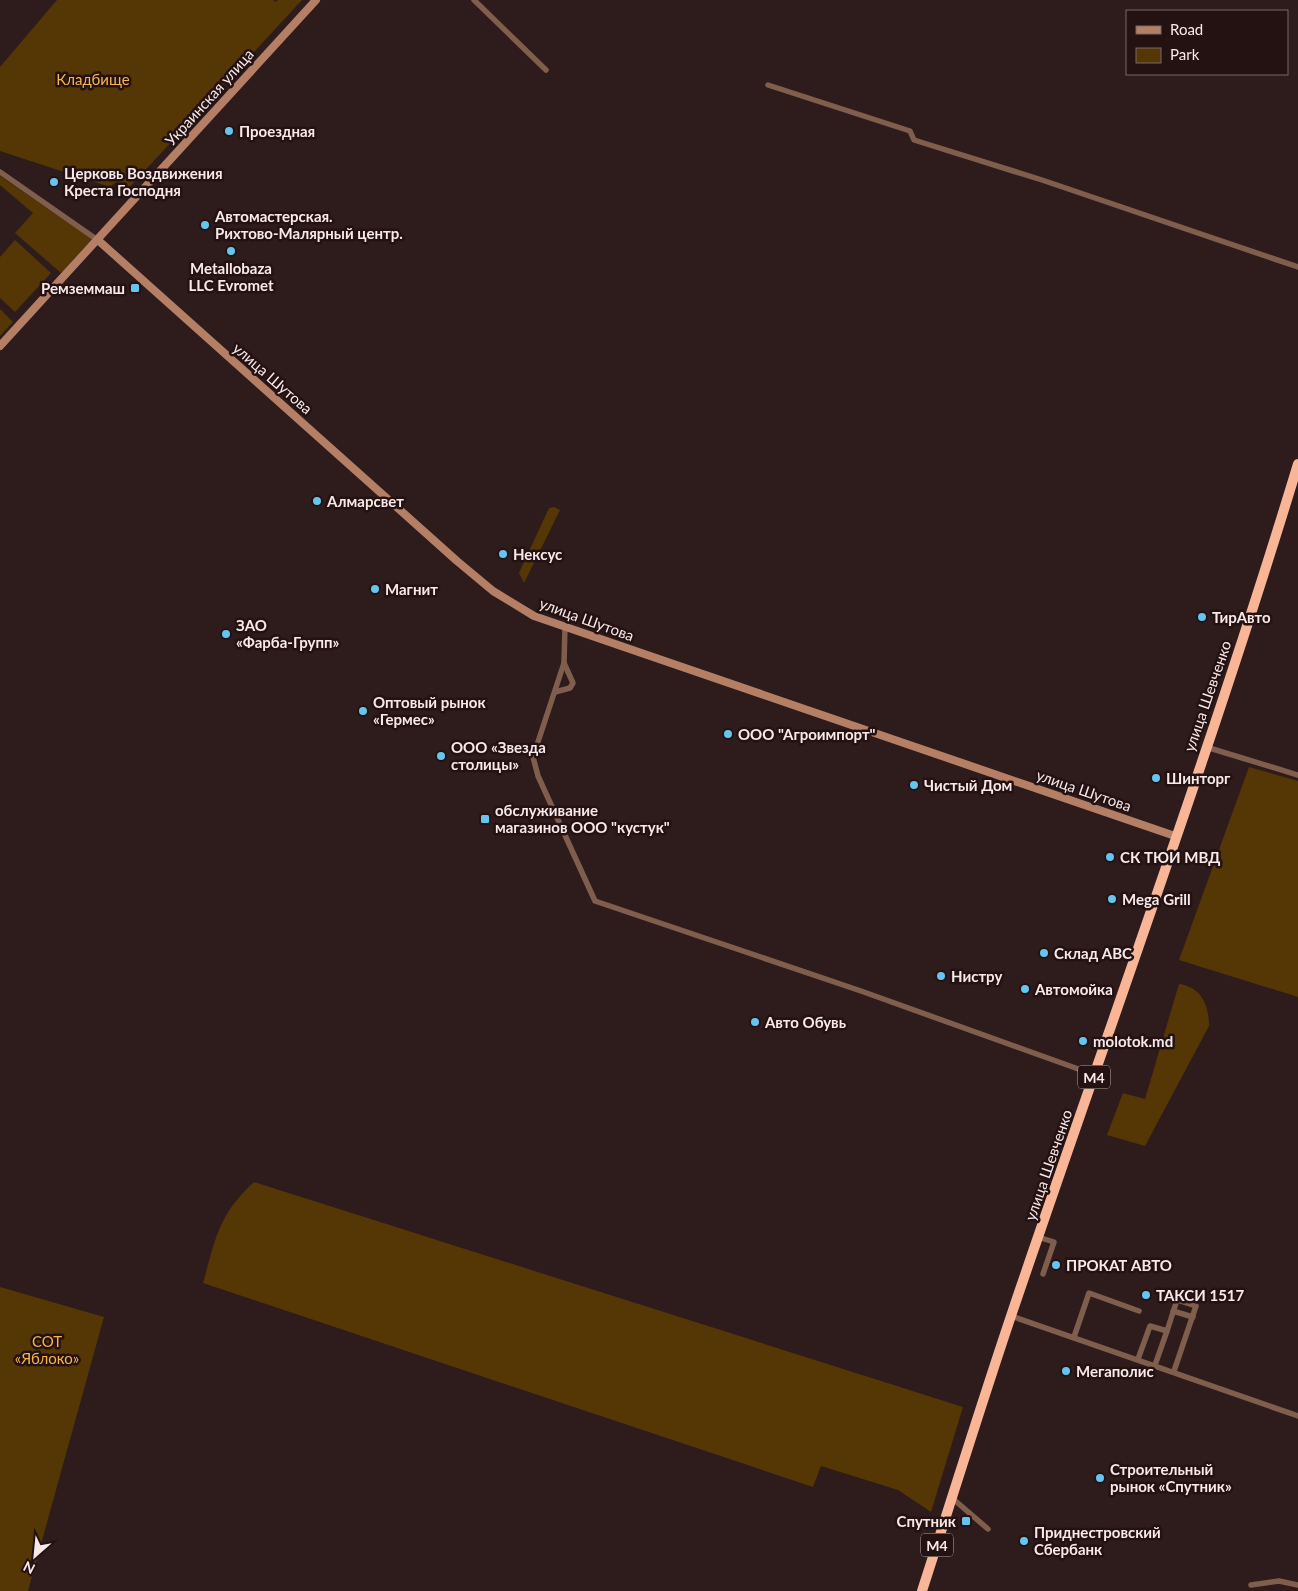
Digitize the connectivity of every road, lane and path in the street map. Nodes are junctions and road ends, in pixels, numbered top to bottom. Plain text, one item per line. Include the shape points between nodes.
1 (316, 0) edge
2 (474, 0) edge
3 (546, 70) dead end
4 (768, 85) dead end
5 (0, 172) edge
6 (99, 241) junction
7 (1298, 267) edge
8 (0, 346) edge
9 (1298, 464) edge
10 (565, 626) junction
11 (564, 663) junction
12 (555, 692) junction
13 (1206, 747) junction
14 (1298, 775) edge
15 (1176, 836) junction
16 (1095, 1075) junction
17 (1038, 1237) junction
18 (1043, 1274) dead end
19 (1139, 1311) dead end
20 (1174, 1311) junction
21 (1011, 1316) junction
22 (1193, 1317) junction
23 (1167, 1332) junction
24 (1074, 1337) junction
25 (1138, 1359) junction
26 (1156, 1365) junction
27 (1174, 1371) junction
28 (1298, 1416) edge
29 (952, 1498) junction
30 (988, 1530) dead end
31 (1252, 1585) dead end
32 (1298, 1585) edge
33 (922, 1591) edge

1 - 6 street, Украинская улица
2 - 3 street
4 - 7 street via 910,131 914,140
5 - 6 street
6 - 8 street, Украинская улица
6 - 10 street, улица Шутова via 482,582 534,616
9 - 13 highway, улица Шевченко / M4
10 - 11 street
10 - 15 street, улица Шутова
11 - 12 street
11 - 12 street via 573,683 570,688
12 - 16 street via 533,757 538,776 595,901
13 - 14 street
13 - 15 highway, улица Шевченко / M4
15 - 16 highway, улица Шевченко / M4
16 - 17 highway, улица Шевченко / M4
17 - 18 street via 1054,1242
17 - 21 highway, улица Шевченко / M4
19 - 24 street via 1089,1293
20 - 22 street
20 - 22 street via 1177,1300 1196,1306
20 - 23 street
21 - 24 street
21 - 29 highway, улица Шевченко / M4
22 - 27 street
23 - 25 street via 1150,1326
23 - 26 street
24 - 25 street
25 - 26 street
26 - 27 street
27 - 28 street
29 - 30 street
29 - 33 highway, улица Шевченко / M4
31 - 32 street via 1279,1581

